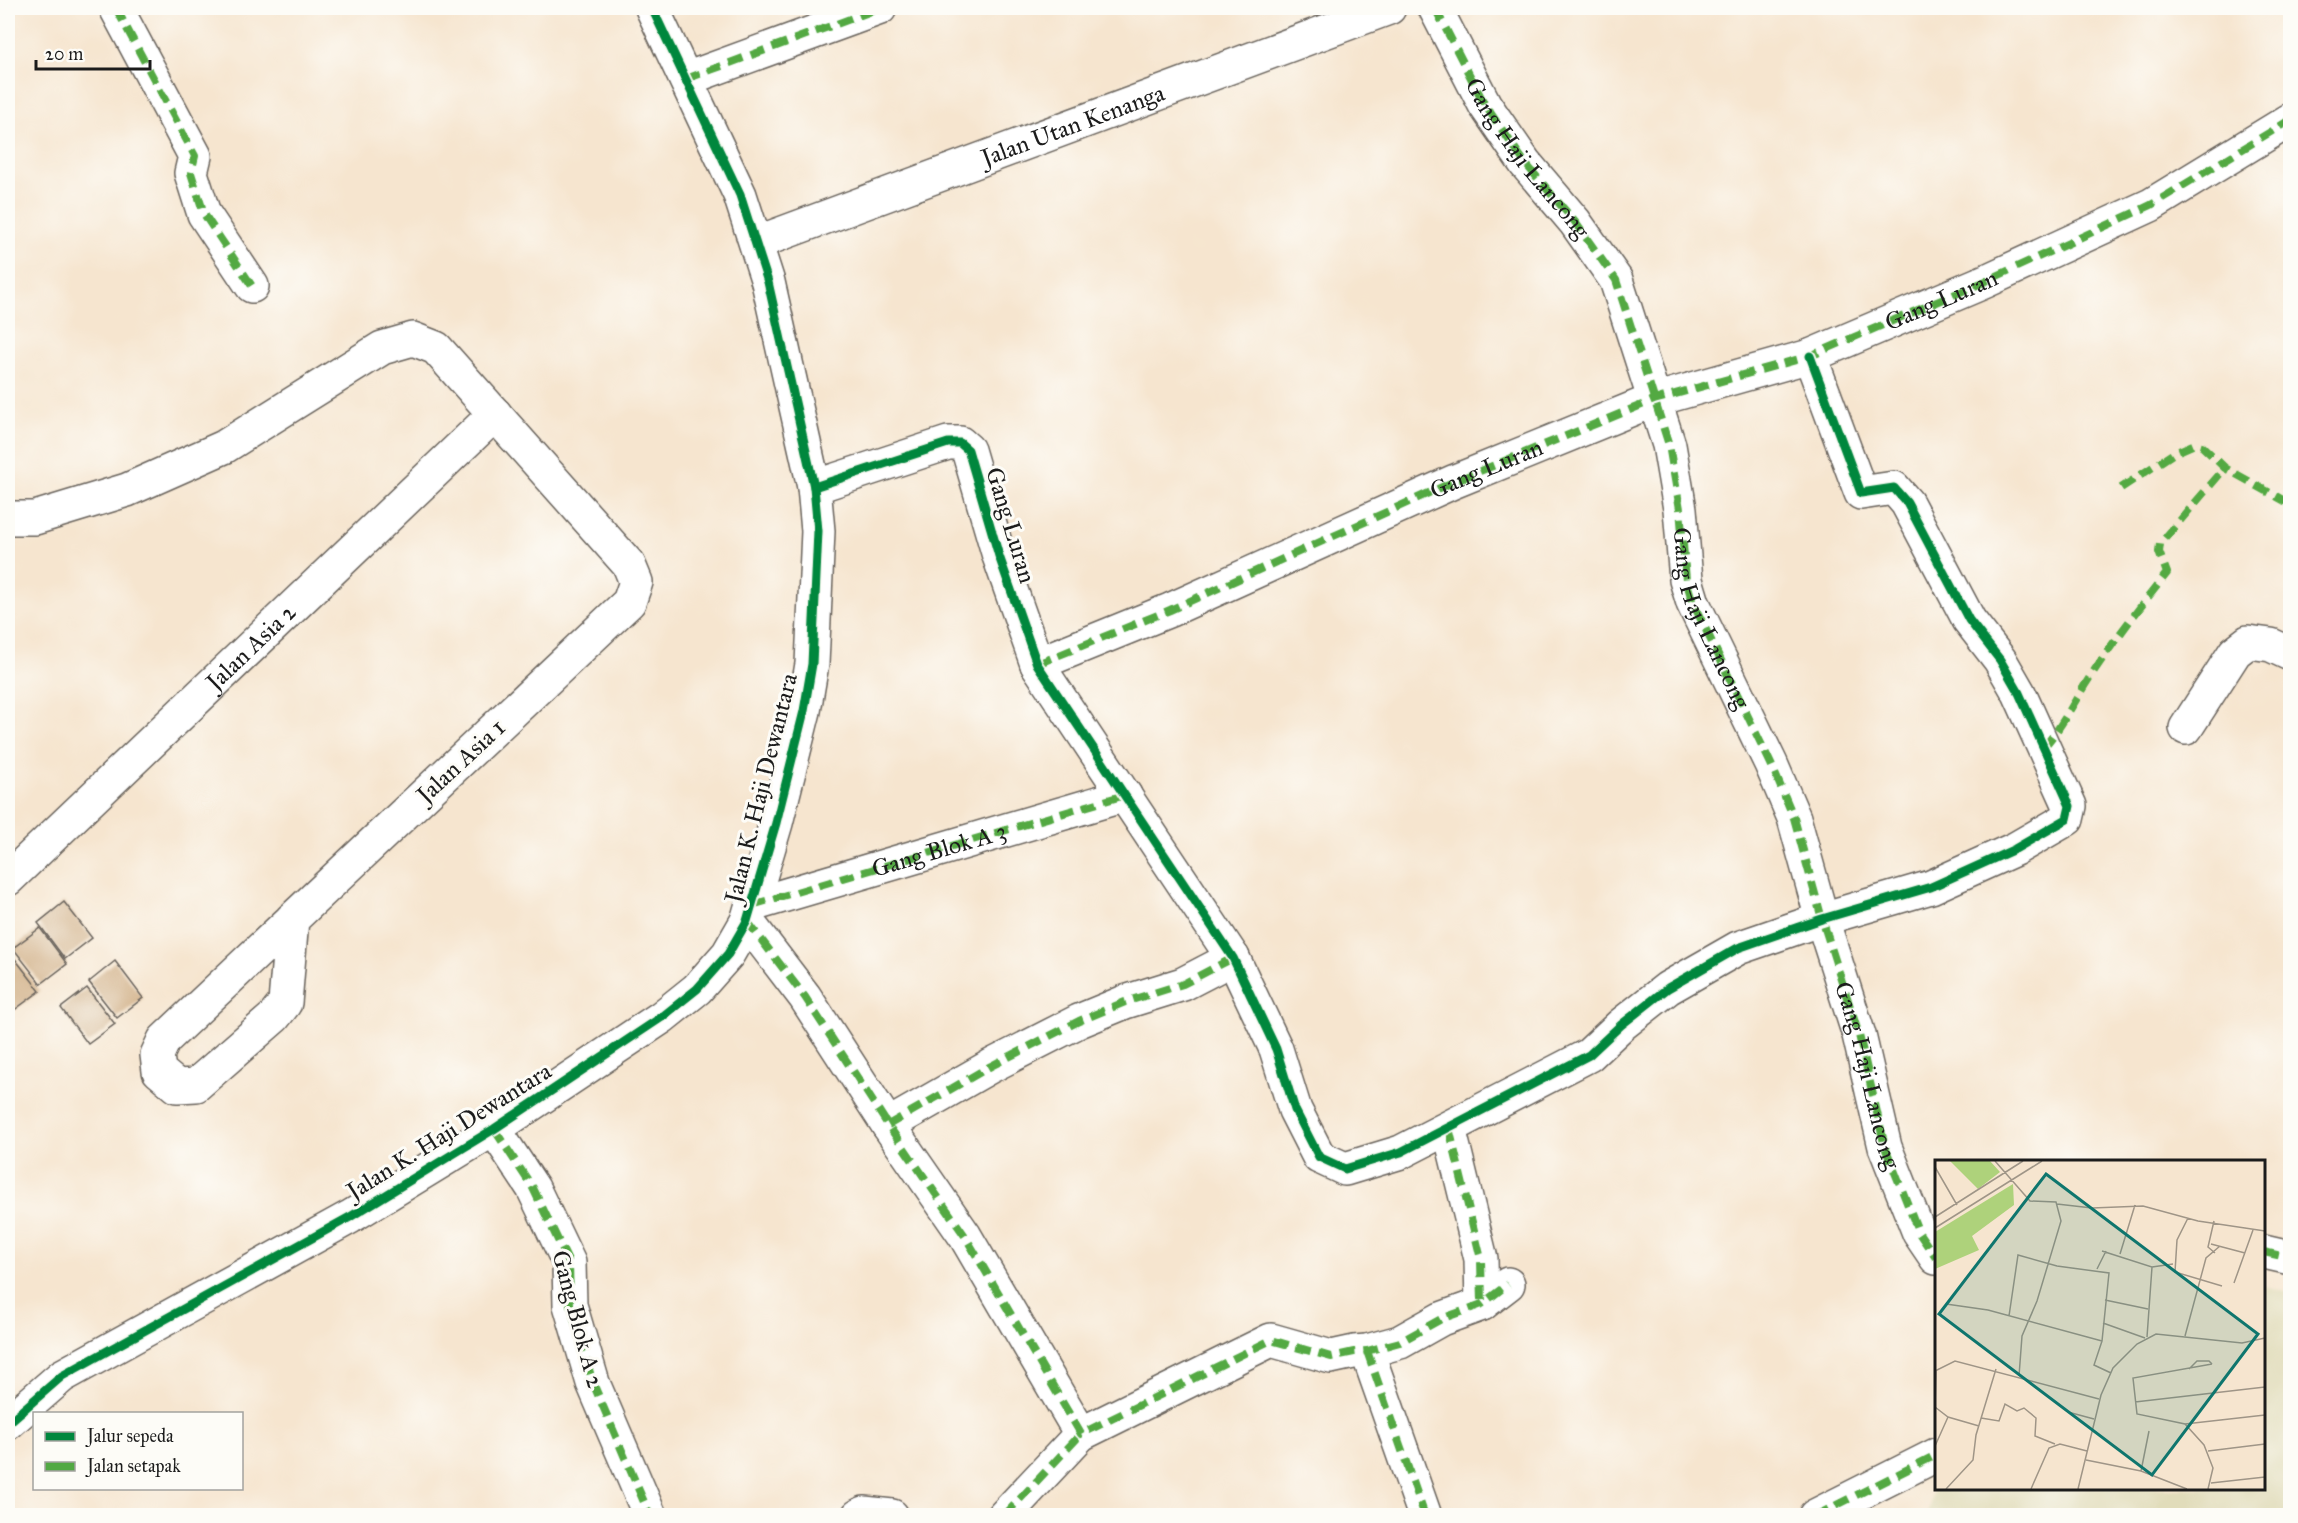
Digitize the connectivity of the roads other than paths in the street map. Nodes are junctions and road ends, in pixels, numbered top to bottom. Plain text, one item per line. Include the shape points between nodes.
1 (116, 8) edge
2 (652, 8) edge
3 (880, 8) edge
4 (1389, 8) edge
5 (1435, 8) edge
6 (686, 79) junction
7 (2290, 120) edge
8 (756, 243) junction
9 (252, 286) dead end
10 (1810, 356) junction
11 (1654, 400) junction
12 (495, 414) junction
13 (814, 487) junction
14 (21, 518) edge
15 (8, 544) edge
16 (2290, 654) edge
17 (1037, 663) junction
18 (2186, 728) dead end
19 (1125, 795) junction
20 (8, 879) edge
21 (749, 913) junction
22 (292, 919) junction
23 (1822, 919) junction
24 (1233, 958) junction
25 (888, 1125) junction
26 (1449, 1128) junction
27 (495, 1129) junction
28 (2265, 1252) edge
29 (1935, 1257) edge
30 (2290, 1258) edge
31 (1508, 1284) dead end
32 (1482, 1304) junction
33 (1367, 1351) junction
34 (8, 1423) edge
35 (1081, 1434) junction
36 (1935, 1455) edge
37 (650, 1515) edge
38 (858, 1515) edge
39 (892, 1515) edge
40 (1004, 1515) edge
41 (1425, 1515) edge
42 (1815, 1515) edge

1 - 9 street via 195,156 191,173 204,214
2 - 6 street, Jalan K. Haji Dewantara
3 - 6 street
4 - 8 street, Jalan Utan Kenanga
5 - 11 street, Gang Haji Lancong via 1485,105 1616,280
6 - 8 street, Jalan K. Haji Dewantara via 740,195
7 - 10 street, Gang Luran via 2151,205
8 - 13 street, Jalan K. Haji Dewantara
10 - 11 street, Gang Luran
10 - 23 street via 1861,493 1894,488 1907,503 1969,620 2001,660 2019,693 2070,806 2067,819 2015,849 1931,886
11 - 17 street, Gang Luran via 1453,482 1170,610
11 - 23 street, Gang Haji Lancong via 1669,444 1686,580 1693,603 1794,818
12 - 14 street via 436,348 413,339 382,348 224,447 127,490
12 - 20 street, Jalan Asia 2
12 - 22 street, Jalan Asia 1 via 629,565 636,582 630,602
13 - 17 street, Gang Luran via 948,443 960,443 968,450
13 - 21 street, Jalan K. Haji Dewantara via 818,531 812,664 776,822
14 - 15 street
16 - 18 street via 2271,645 2248,642 2235,652
17 - 19 street
19 - 21 street, Gang Blok A 3
19 - 24 street
21 - 25 street
21 - 27 street, Jalan K. Haji Dewantara via 728,954 698,989
22 - 22 street, Jalan Asia 1 via 164,1040 157,1055 159,1071 177,1086 196,1085 285,1003
23 - 26 street via 1738,948 1668,988 1589,1055
23 - 29 street, Gang Haji Lancong via 1859,1035 1886,1147 1919,1233
24 - 25 street via 1183,984 1079,1021
24 - 26 street via 1276,1049 1295,1110 1319,1157 1345,1169 1401,1152
25 - 35 street via 964,1236
26 - 32 street via 1481,1259
27 - 34 street, Jalan K. Haji Dewantara via 350,1217 62,1376
27 - 37 street, Gang Blok A 2 via 532,1188 569,1263 570,1305 593,1383
28 - 30 street
31 - 32 street
32 - 33 street via 1441,1319 1400,1342
33 - 35 street via 1331,1357 1271,1340
33 - 41 street
35 - 40 street
36 - 42 street
38 - 39 street

